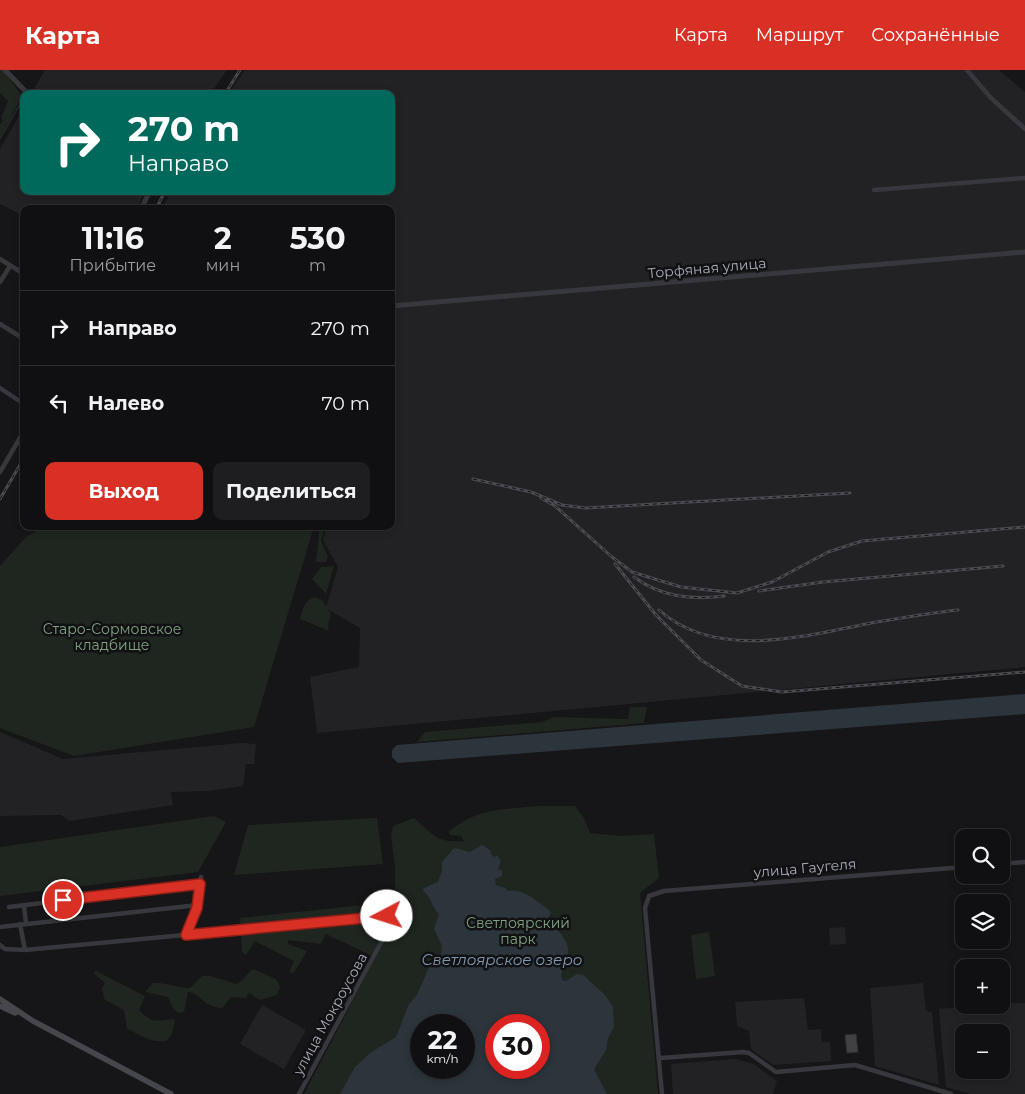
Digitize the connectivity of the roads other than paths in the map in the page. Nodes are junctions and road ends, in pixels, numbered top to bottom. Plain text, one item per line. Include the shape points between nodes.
1 (5, 70) edge
2 (967, 70) edge
3 (24, 90) edge
4 (1025, 129) edge
5 (1025, 178) edge
6 (874, 190) dead end
7 (1025, 252) edge
8 (0, 259) edge
9 (10, 266) junction
10 (20, 272) edge
11 (0, 282) edge
12 (395, 306) edge
13 (0, 324) edge
14 (20, 336) edge
15 (0, 388) edge
16 (20, 401) edge
17 (20, 437) edge
18 (2, 462) edge
19 (0, 472) edge
20 (1025, 862) edge
21 (1010, 863) edge
22 (955, 868) edge
23 (201, 877) dead end
24 (200, 884) junction
25 (24, 905) junction
26 (198, 905) junction
27 (9, 906) dead end
28 (23, 924) junction
29 (0, 927) edge
30 (186, 935) junction
31 (0, 945) edge
32 (5, 949) junction
33 (25, 950) junction
34 (0, 955) edge
35 (0, 999) edge
36 (0, 1006) edge
37 (33, 1021) junction
38 (661, 1058) junction
39 (171, 1094) edge
40 (299, 1094) edge
41 (662, 1094) edge
42 (951, 1094) edge

1 - 3 street
2 - 4 street via 991,98
5 - 6 street
7 - 12 street, Торфяная улица
8 - 9 street
9 - 10 street
9 - 11 street
13 - 14 street
15 - 16 street
17 - 18 street
18 - 19 street
20 - 21 street
22 - 38 street, улица Гаугеля via 670,890 649,896 646,908
23 - 24 street
24 - 25 street
24 - 26 street
25 - 27 street
25 - 28 street
26 - 28 street
26 - 30 street
28 - 29 street
28 - 33 street
30 - 33 street
30 - 40 street, улица Мокроусова via 387,916 383,939
31 - 32 street
32 - 33 street
32 - 34 street
35 - 37 main road
36 - 37 main road
37 - 39 main road
38 - 41 street
38 - 42 street via 743,1052 776,1072 855,1065

